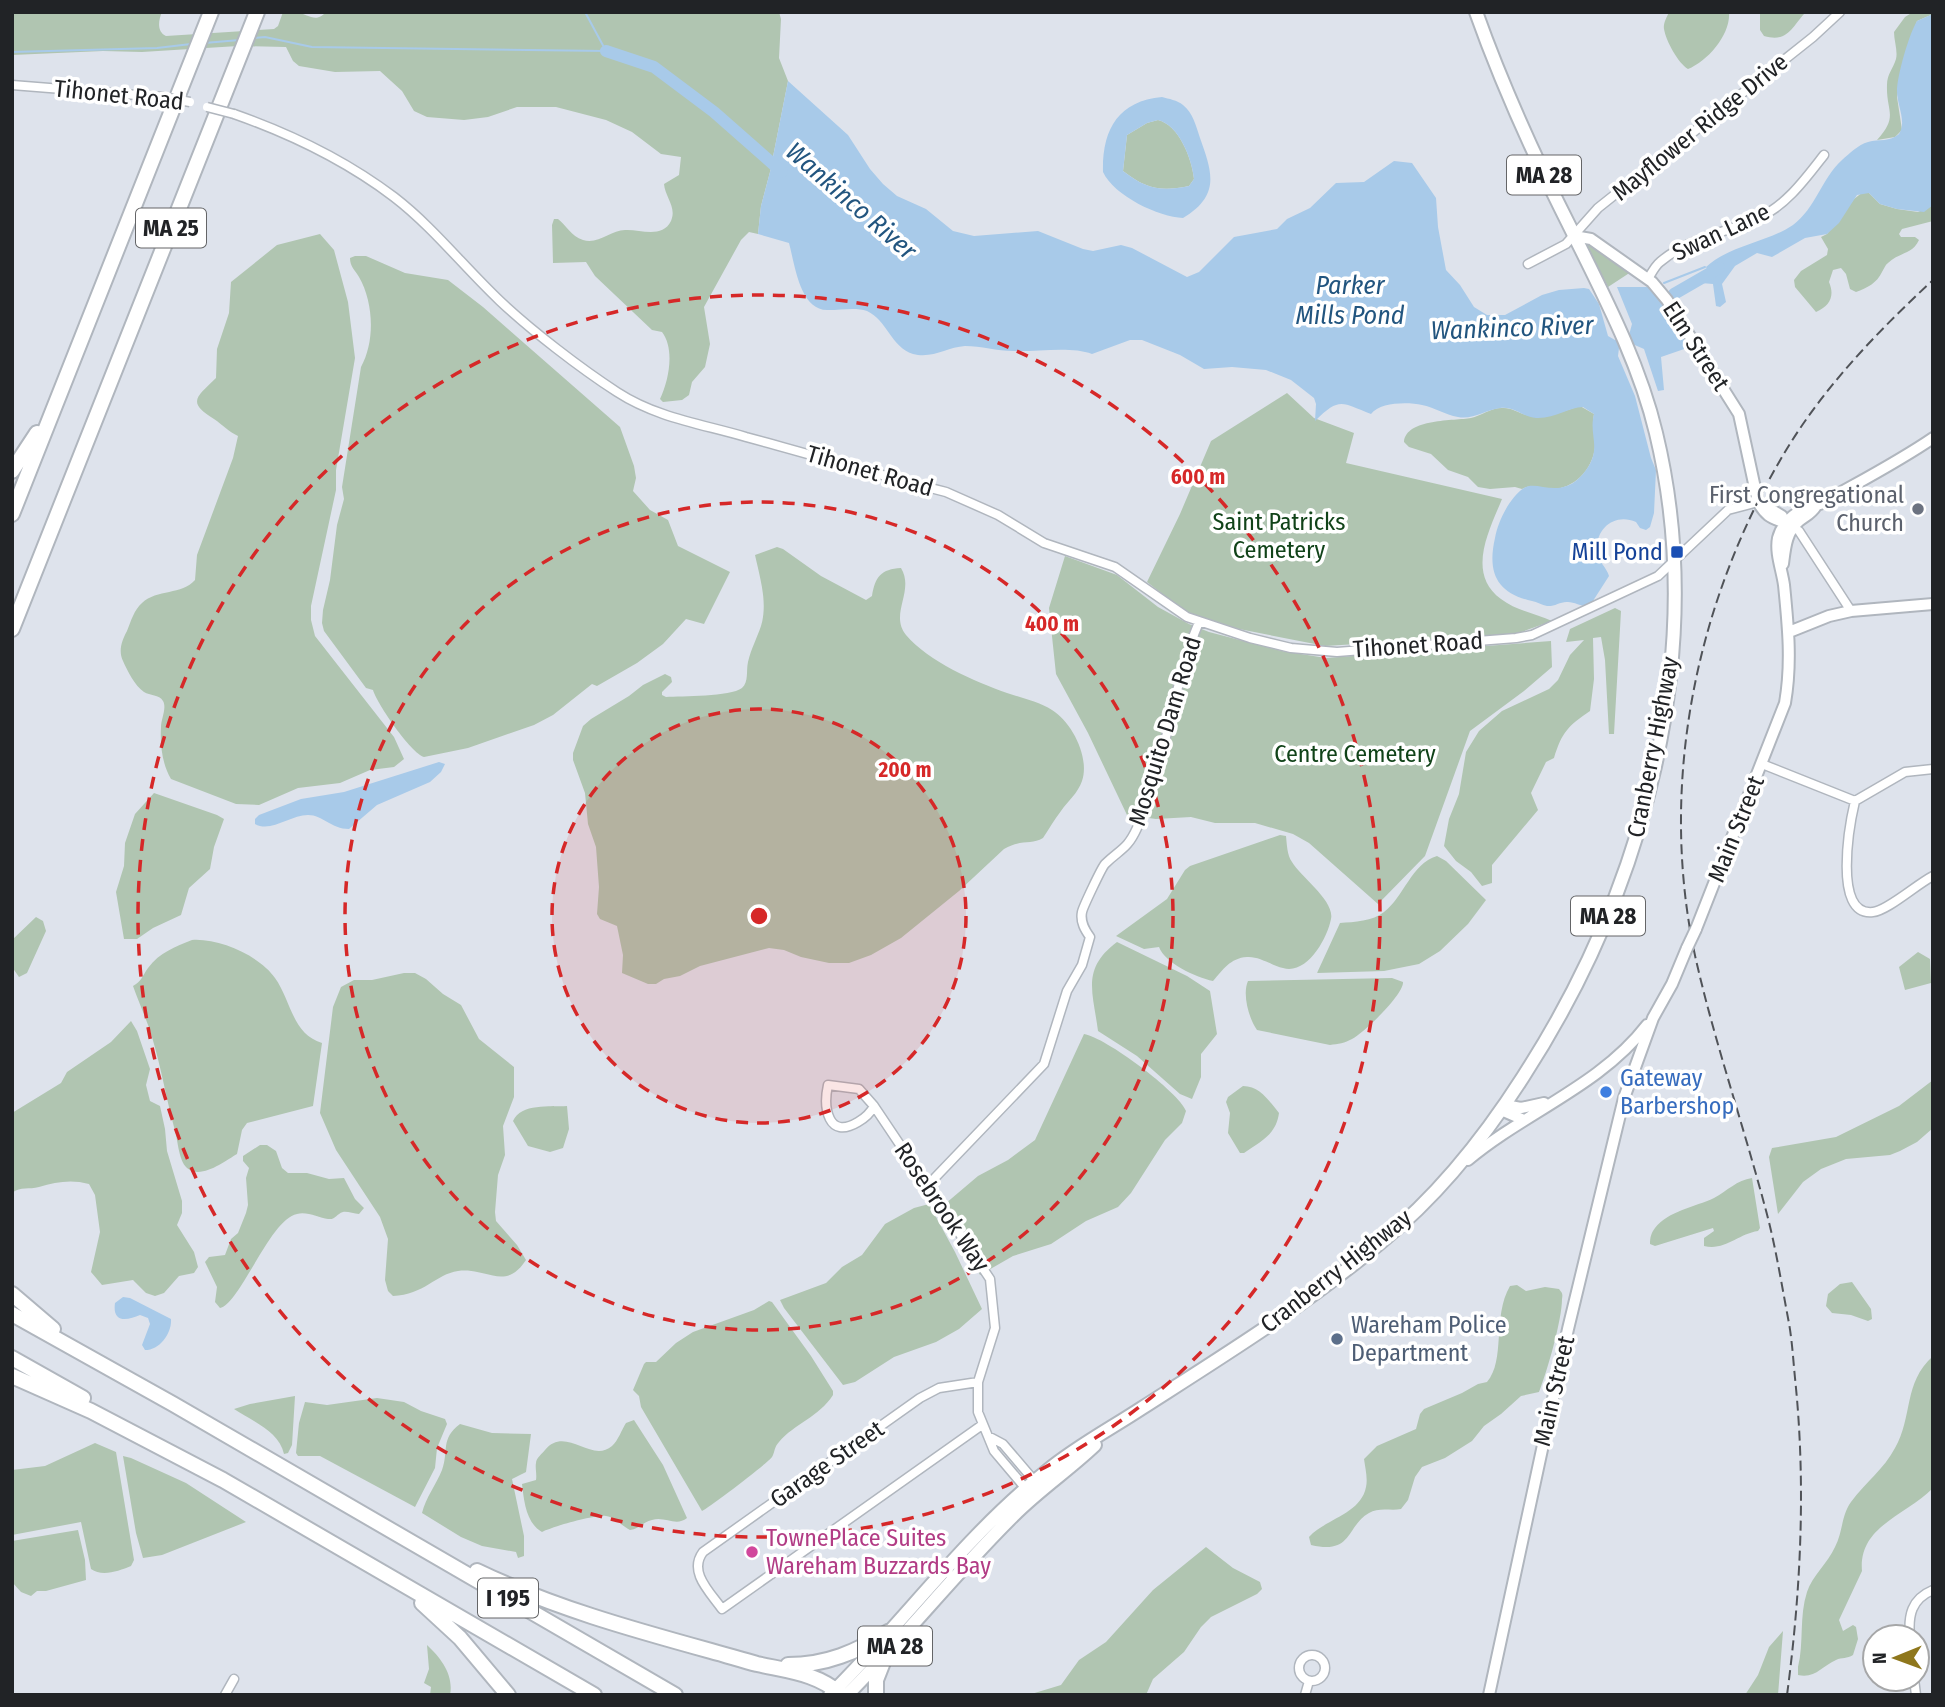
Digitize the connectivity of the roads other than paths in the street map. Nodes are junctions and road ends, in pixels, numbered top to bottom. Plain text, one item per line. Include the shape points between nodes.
1 (1476, 12) edge
2 (257, 13) edge
3 (1835, 15) edge
4 (209, 17) edge
5 (12, 85) edge
6 (1824, 155) dead end
7 (1574, 236) junction
8 (1528, 264) dead end
9 (1648, 279) junction
10 (58, 398) junction
11 (1933, 438) edge
12 (12, 471) edge
13 (1758, 502) junction
14 (12, 514) edge
15 (1787, 524) junction
16 (1675, 560) junction
17 (1933, 604) edge
18 (1851, 611) junction
19 (1199, 622) junction
20 (12, 629) edge
21 (1789, 632) junction
22 (1762, 764) junction
23 (1933, 769) edge
24 (1855, 802) junction
25 (1933, 876) edge
26 (1653, 1018) junction
27 (1618, 1057) junction
28 (1631, 1076) junction
29 (1626, 1089) junction
30 (1560, 1097) junction
31 (874, 1106) junction
32 (1503, 1107) junction
33 (1524, 1120) junction
34 (1450, 1175) junction
35 (928, 1185) junction
36 (12, 1294) edge
37 (12, 1314) edge
38 (12, 1358) edge
39 (12, 1376) edge
40 (978, 1382) junction
41 (173, 1404) junction
42 (982, 1425) junction
43 (142, 1437) junction
44 (1034, 1489) junction
45 (382, 1525) junction
46 (376, 1569) junction
47 (1933, 1590) edge
48 (1908, 1623) edge
49 (888, 1632) junction
50 (885, 1657) junction
51 (759, 1664) junction
52 (234, 1679) dead end
53 (1309, 1681) dead end
54 (838, 1693) edge
55 (225, 1695) edge
56 (508, 1695) edge
57 (594, 1695) edge
58 (675, 1695) edge
59 (876, 1695) edge
60 (1305, 1695) edge
61 (1489, 1695) edge

1 - 7 main road, Cranberry Highway / MA 28 via 1521,124
2 - 20 highway, MA 25
3 - 7 street, Mayflower Ridge Drive via 1598,208
4 - 10 highway, MA 25
5 - 19 street, Tihonet Road, bridge via 190,102 234,114 320,149 393,197 499,300 634,402 674,419 946,492 1044,543 1115,567
6 - 9 street, Swan Lane via 1794,192 1769,212 1683,248 1658,262
7 - 8 street, Mayflower Ridge Drive
7 - 9 main road, Elm Street via 1591,239
7 - 16 main road, Cranberry Highway / MA 28 via 1627,348 1655,427
9 - 13 main road, Elm Street via 1667,300 1739,414
10 - 12 highway
10 - 14 highway, MA 25
11 - 15 main road
13 - 15 main road via 1764,513
13 - 16 street, Tihonet Road via 1728,510
15 - 18 street via 1799,531
15 - 21 main road, Main Street via 1782,570
16 - 19 street, Tihonet Road via 1658,576 1556,625 1516,638 1320,651 1250,638
16 - 32 main road, Cranberry Highway / MA 28 via 1671,664 1645,809 1620,888 1587,965 1549,1037
17 - 18 main road
18 - 21 main road
19 - 35 street, Mosquito Dam Road via 1151,794 1125,850 1103,866 1082,913 1090,937 1044,1064
21 - 22 main road, Main Street via 1785,702
22 - 24 street
22 - 26 main road, Main Street, bridge via 1696,929
23 - 24 street via 1905,772
24 - 25 street via 1846,864 1857,907 1863,912 1879,911
26 - 27 main road
26 - 28 main road, Main Street
27 - 28 main road via 1631,1064
27 - 29 main road
27 - 30 main road
28 - 29 main road, Main Street
29 - 61 main road, Main Street via 1568,1329
30 - 32 main road via 1534,1107
30 - 33 main road
31 - 31 street, Rosebrook Way via 856,1088 828,1085 825,1103 836,1125 844,1128 866,1117
31 - 35 street, Rosebrook Way
32 - 33 main road
32 - 34 main road, Cranberry Highway / MA 28
33 - 34 main road
34 - 44 main road, Cranberry Highway / MA 28 via 1384,1240 1309,1298 1113,1427
35 - 40 street, Rosebrook Way via 990,1279 995,1328
36 - 41 highway via 58,1332
37 - 41 highway
38 - 43 highway
39 - 43 highway
40 - 42 street, Rosebrook Way
40 - 42 street, Garage Street via 926,1394 704,1552 698,1573 722,1609
41 - 45 highway, I 195
42 - 44 street, Rosebrook Way via 988,1436 1003,1444
43 - 46 highway, I 195
44 - 49 main road, Cranberry Highway / MA 28 via 929,1585
44 - 50 main road, Cranberry Highway / MA 28
45 - 51 highway via 565,1608
45 - 58 highway, I 195
46 - 56 highway via 438,1616
46 - 57 highway, I 195
47 - 48 street via 1913,1605
49 - 51 highway via 861,1649 818,1663
49 - 54 main road, Cranberry Highway / MA 28
50 - 54 main road, Cranberry Highway / MA 28
50 - 59 highway
51 - 54 highway via 819,1679
52 - 55 street
53 - 60 street

